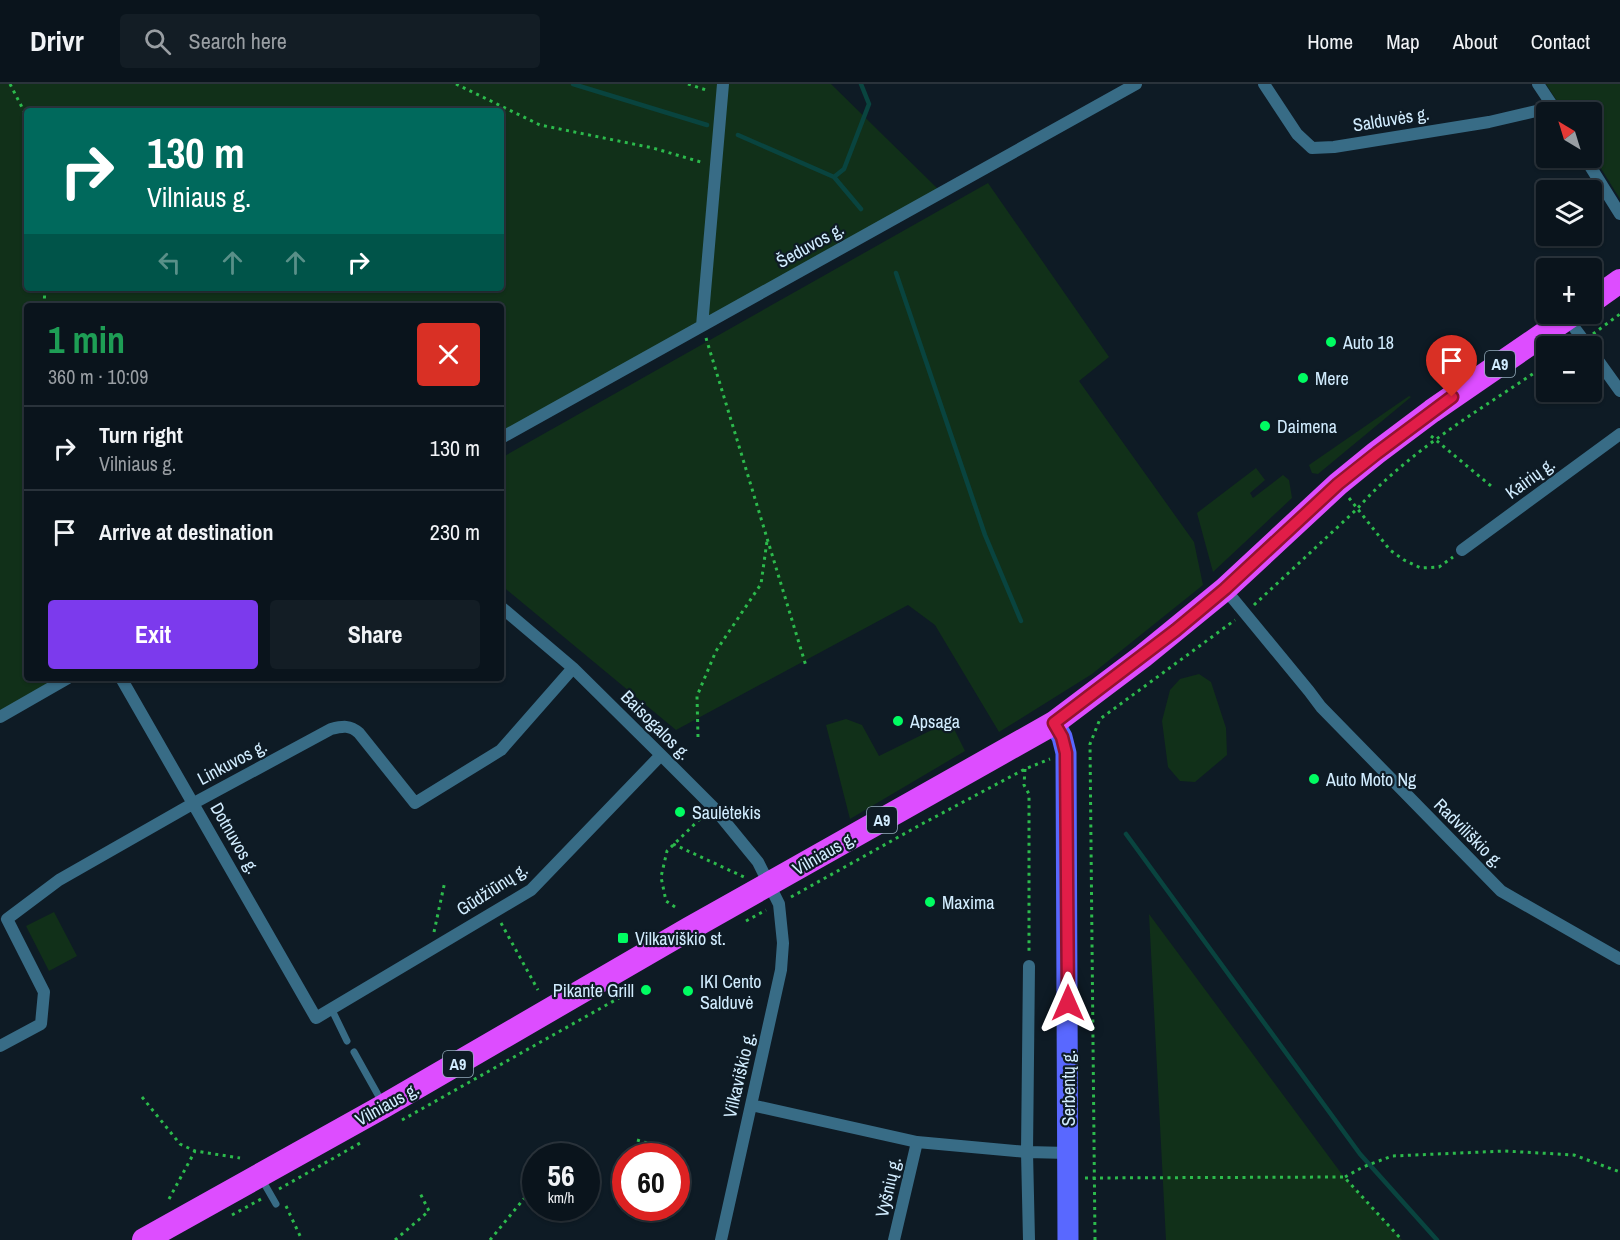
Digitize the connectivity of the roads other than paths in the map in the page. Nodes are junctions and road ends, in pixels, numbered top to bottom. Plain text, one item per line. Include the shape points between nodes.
1 (1136, 84) edge
2 (1264, 84) edge
3 (1538, 84) edge
4 (722, 90) edge
5 (1550, 102) edge
6 (1536, 113) edge
7 (1591, 168) edge
8 (1620, 214) edge
9 (1620, 281) edge
10 (1602, 294) edge
11 (1558, 324) edge
12 (702, 326) junction
13 (1602, 366) edge
14 (1620, 391) edge
15 (1620, 434) edge
16 (504, 436) edge
17 (1462, 550) road end
18 (1225, 589) junction
19 (504, 610) edge
20 (573, 668) junction
21 (63, 681) edge
22 (123, 681) edge
23 (0, 717) edge
24 (1054, 723) junction
25 (661, 755) junction
26 (194, 803) junction
27 (774, 894) junction
28 (1620, 959) edge
29 (1029, 966) road end
30 (331, 1008) junction
31 (316, 1018) joint
32 (347, 1041) dead end
33 (0, 1046) edge
34 (354, 1052) dead end
35 (751, 1105) junction
36 (392, 1114) junction
37 (917, 1142) junction
38 (1027, 1152) junction
39 (1068, 1153) junction
40 (265, 1185) junction
41 (276, 1204) dead end
42 (144, 1240) edge
43 (721, 1240) edge
44 (894, 1240) edge
45 (1029, 1240) edge
46 (1068, 1240) edge

1 - 12 street, Šeduvos g.
2 - 6 street, Salduvės g. via 1312,148
3 - 5 street
4 - 12 street
7 - 8 street
9 - 10 highway
11 - 18 highway, Vilniaus g. / A9 via 1417,422 1338,484
12 - 16 street, Šeduvos g.
13 - 14 street
15 - 17 street, Kairių g.
18 - 24 highway, Vilniaus g. / A9
18 - 28 street, Radviliškio g. via 1321,707 1501,891
19 - 20 street, Baisogalos g.
20 - 25 street, Baisogalos g.
20 - 26 street, Linkuvos g. via 501,750 415,803 359,733 352,727 341,726
21 - 23 street
22 - 26 street, Dotnuvos g.
24 - 27 highway, Vilniaus g. / A9
24 - 39 main road, Serbentų g. via 1066,753
25 - 27 street, Baisogalos g. via 758,862
25 - 30 street, Gūdžiūnų g. via 531,890
26 - 31 street, Dotnuvos g.
26 - 33 street, Linkuvos g. via 59,880 7,919 44,992 41,1024
27 - 35 street, Vilkaviškio g. via 783,943 781,970
27 - 36 highway, Vilniaus g. / A9
29 - 38 street
30 - 31 street, Gūdžiūnų g.
30 - 32 lane
34 - 36 lane
35 - 37 street
35 - 43 street, Vilkaviškio g.
36 - 40 highway, Vilniaus g. / A9
37 - 38 street
37 - 44 street, Vyšnių g.
38 - 39 street
38 - 45 street
39 - 46 main road, Serbentų g.
40 - 41 lane
40 - 42 highway, Vilniaus g. / A9

